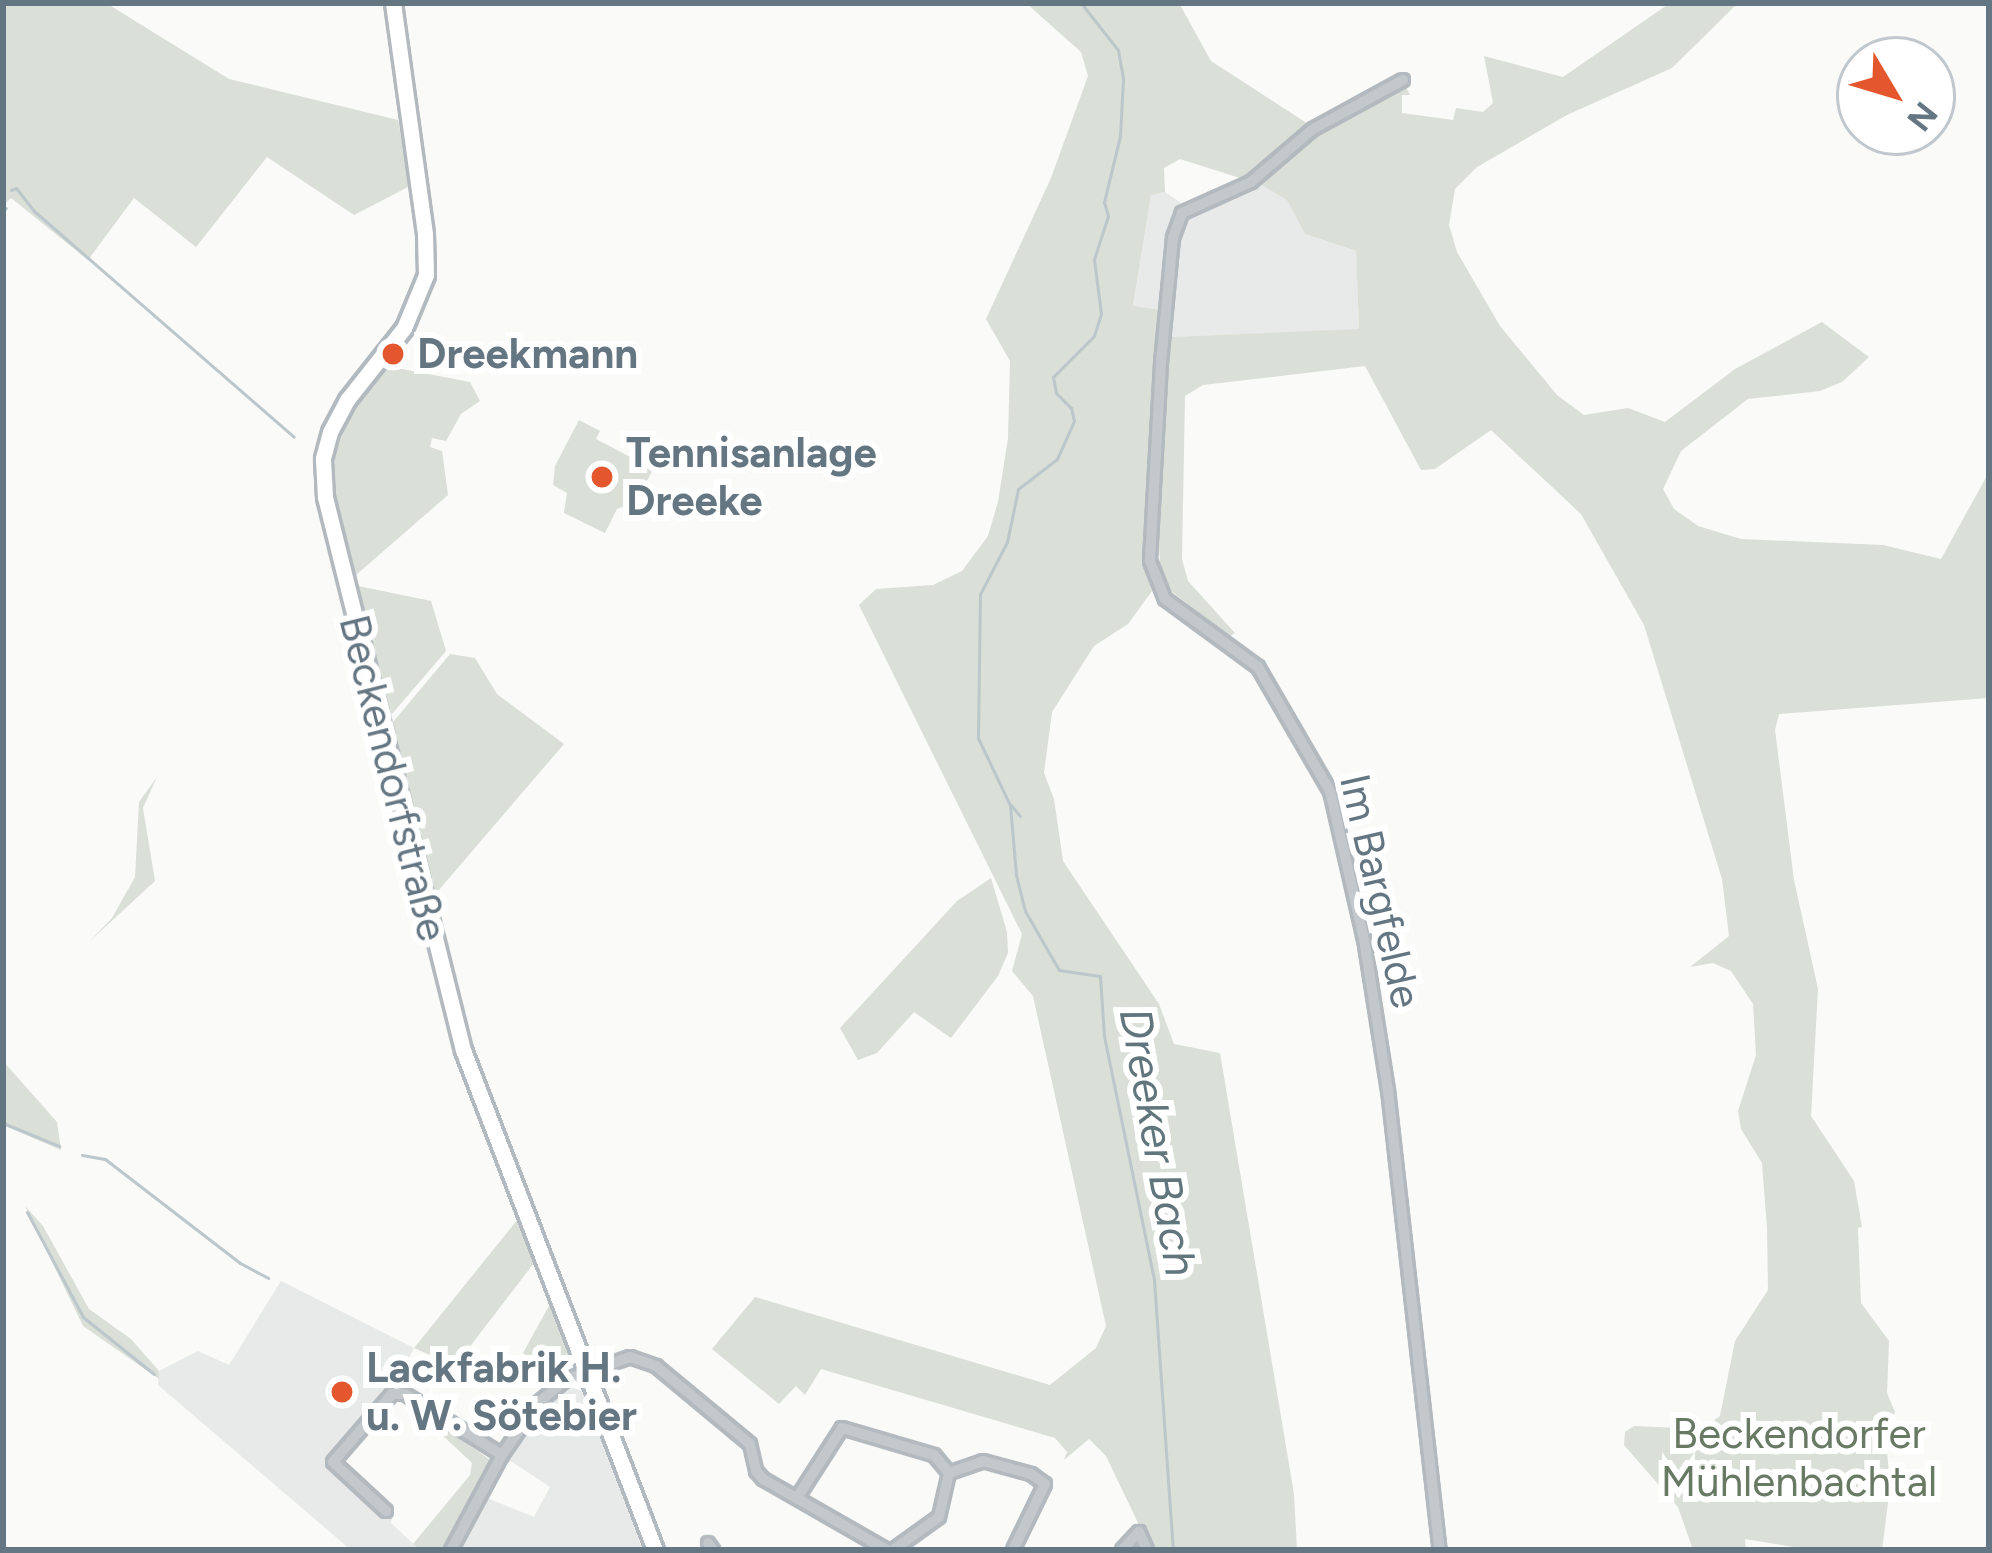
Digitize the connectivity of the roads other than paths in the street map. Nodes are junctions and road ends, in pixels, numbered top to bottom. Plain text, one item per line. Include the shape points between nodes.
1 (393, 3) edge
2 (1402, 80) dead end
3 (587, 1372) junction
4 (502, 1455) junction
5 (949, 1473) junction
6 (797, 1498) junction
7 (386, 1510) dead end
8 (1125, 1545) edge
9 (451, 1550) edge
10 (655, 1550) edge
11 (890, 1550) edge
12 (1013, 1550) edge
13 (1147, 1550) edge
14 (1440, 1550) edge

1 - 3 street, Beckendorfstraße via 426,275 404,328 338,415 323,478 463,1049
2 - 14 street, Im Bargfelde via 1324,121 1265,173 1191,208 1177,223 1150,561 1165,599 1258,668 1330,791 1388,1090
3 - 4 street via 545,1396
3 - 6 street via 630,1358 656,1366 750,1444 763,1479
3 - 10 street, Beckendorfstraße
4 - 7 street via 405,1394 392,1394 333,1462
4 - 9 street
5 - 6 street via 927,1451 842,1428
5 - 11 street via 934,1525
5 - 12 street via 983,1461 1045,1484
6 - 11 street
8 - 13 street via 1139,1532

